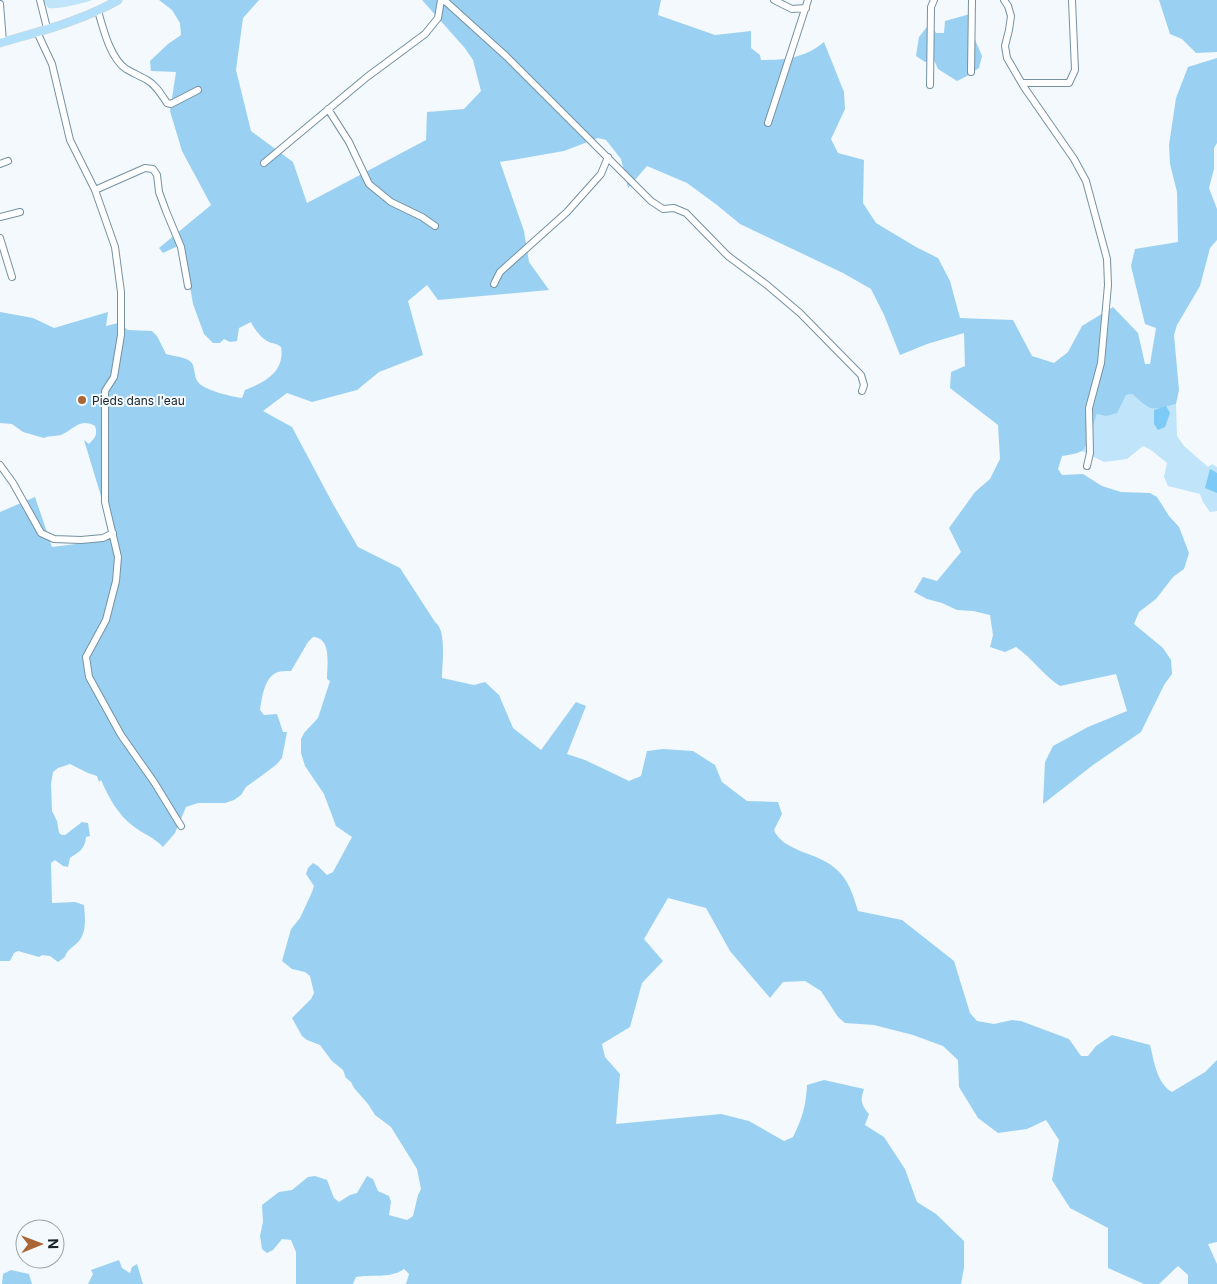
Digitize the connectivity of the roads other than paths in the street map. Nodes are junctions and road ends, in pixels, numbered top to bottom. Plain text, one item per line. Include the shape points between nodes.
1 (40, 0) edge
2 (118, 0) edge
3 (443, 0) edge
4 (774, 0) edge
5 (808, 0) edge
6 (934, 0) edge
7 (972, 0) edge
8 (1004, 0) edge
9 (1072, 0) edge
10 (0, 4) edge
11 (806, 8) junction
12 (98, 10) junction
13 (47, 28) junction
14 (37, 32) junction
15 (2, 43) edge
16 (971, 72) dead end
17 (1022, 83) junction
18 (930, 85) dead end
19 (198, 90) dead end
20 (328, 110) junction
21 (768, 123) dead end
22 (608, 157) junction
23 (8, 161) dead end
24 (264, 162) dead end
25 (0, 164) edge
26 (95, 190) junction
27 (20, 212) dead end
28 (0, 217) edge
29 (435, 226) dead end
30 (0, 238) edge
31 (12, 277) dead end
32 (494, 284) dead end
33 (188, 286) dead end
34 (862, 391) dead end
35 (0, 465) edge
36 (1087, 466) dead end
37 (113, 533) junction
38 (181, 826) dead end

1 - 13 street
2 - 12 main road
3 - 20 street via 438,18 425,34
3 - 22 street via 507,57
4 - 11 street via 792,9
5 - 11 street
6 - 18 street via 931,7
7 - 16 street
8 - 17 street via 1011,16 1004,46 1007,58
9 - 17 street via 1075,70 1069,83
10 - 15 street
11 - 21 street
12 - 13 main road
12 - 19 street via 105,36 117,60 148,80 167,103
13 - 14 main road
14 - 15 main road
14 - 26 street via 52,64 70,140
17 - 36 street via 1086,181 1107,259 1108,294 1101,363 1090,408
20 - 24 street
20 - 29 street via 349,142 369,184 391,202
22 - 32 street via 602,174 567,212 500,272
22 - 34 street via 650,202 662,209 674,208 686,213 728,256 800,314 861,375
23 - 25 street
26 - 33 street via 145,168 153,169 181,247
26 - 37 street via 116,247 121,292 121,334 114,377 104,391 106,502
27 - 28 street
30 - 31 street
35 - 37 street via 41,534 54,539 81,540 103,538
37 - 38 street via 118,557 116,581 106,620 86,657 90,677 121,734

